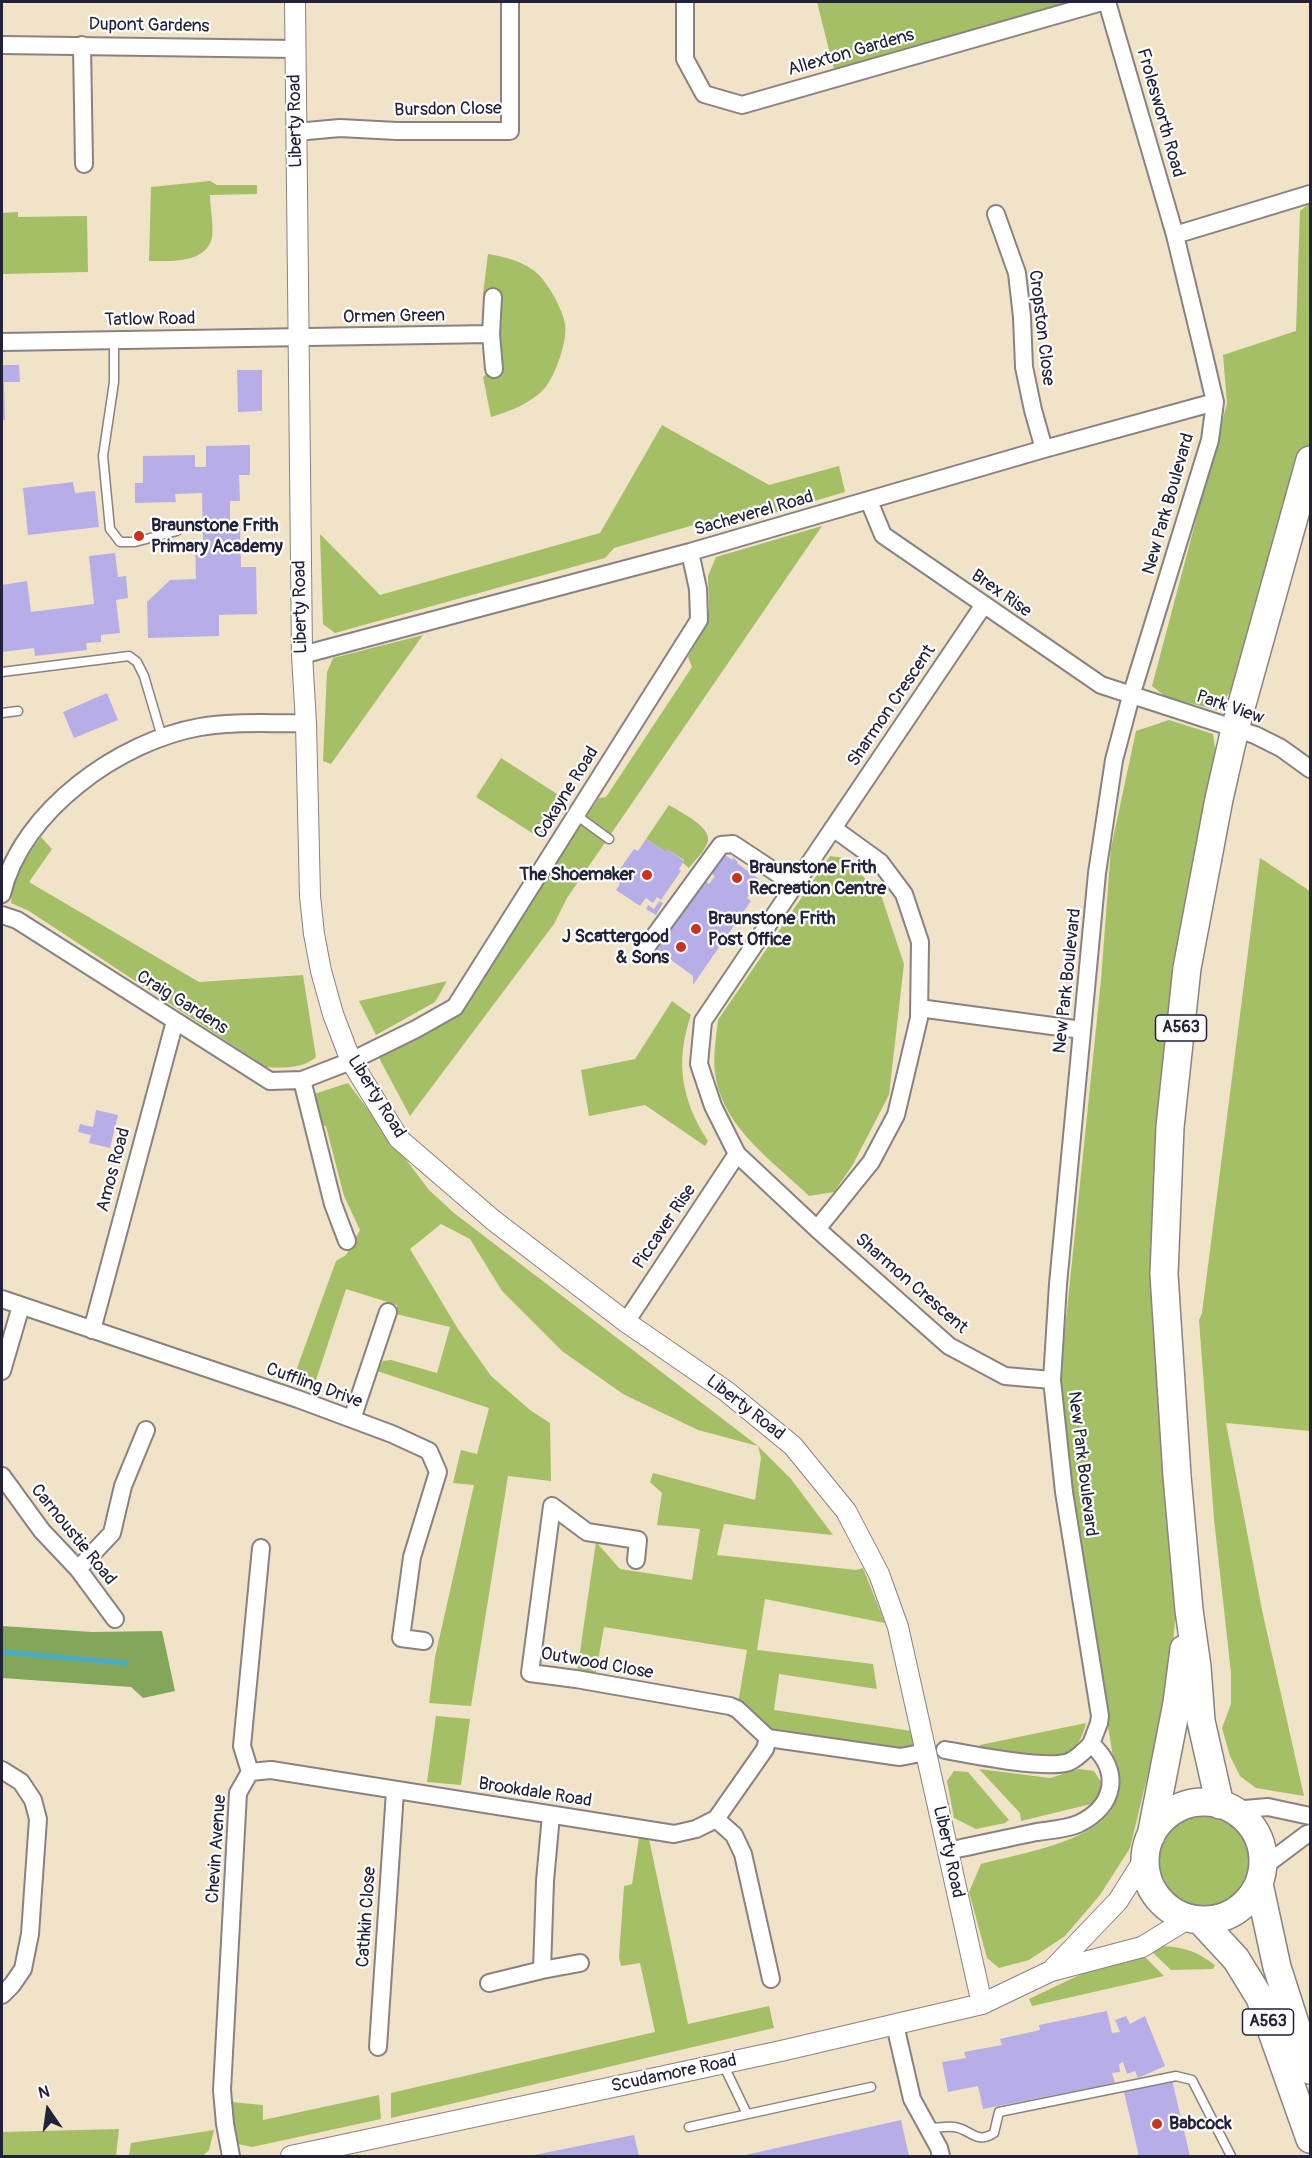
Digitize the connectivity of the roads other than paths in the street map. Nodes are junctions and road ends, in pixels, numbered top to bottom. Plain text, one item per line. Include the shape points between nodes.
1 (295, 2) edge
2 (510, 2) edge
3 (686, 2) edge
4 (1102, 2) edge
5 (1107, 2) edge
6 (2, 45) edge
7 (82, 45) junction
8 (295, 49) junction
9 (296, 132) junction
10 (84, 164) dead end
11 (1311, 195) edge
12 (996, 214) dead end
13 (1175, 235) junction
14 (493, 297) dead end
15 (491, 334) junction
16 (298, 338) junction
17 (114, 340) junction
18 (2, 342) edge
19 (494, 369) dead end
20 (1215, 402) junction
21 (1044, 449) junction
22 (1311, 460) edge
23 (869, 501) junction
24 (177, 531) dead end
25 (690, 552) junction
26 (983, 606) junction
27 (302, 655) junction
28 (2, 672) edge
29 (1131, 696) junction
30 (18, 711) dead end
31 (2, 713) edge
32 (306, 723) junction
33 (1235, 729) junction
34 (162, 737) junction
35 (1311, 769) edge
36 (576, 815) junction
37 (833, 828) junction
38 (609, 839) dead end
39 (795, 885) junction
40 (2, 894) edge
41 (2, 915) edge
42 (645, 949) dead end
43 (919, 1008) junction
44 (174, 1021) junction
45 (1082, 1030) junction
46 (351, 1061) junction
47 (302, 1080) junction
48 (737, 1154) junction
49 (817, 1229) junction
50 (347, 1241) dead end
51 (2, 1299) edge
52 (21, 1306) junction
53 (388, 1312) dead end
54 (626, 1322) junction
55 (92, 1330) junction
56 (2, 1371) edge
57 (1052, 1380) junction
58 (352, 1419) junction
59 (146, 1430) dead end
60 (2, 1476) edge
61 (261, 1548) dead end
62 (636, 1560) dead end
63 (78, 1569) junction
64 (1189, 1610) junction
65 (115, 1619) dead end
66 (424, 1641) dead end
67 (768, 1738) junction
68 (1091, 1744) junction
69 (936, 1751) junction
70 (2, 1770) edge
71 (250, 1772) junction
72 (395, 1791) junction
73 (1226, 1807) junction
74 (551, 1815) junction
75 (1311, 1816) edge
76 (716, 1819) junction
77 (1311, 1833) edge
78 (1148, 1847) junction
79 (947, 1851) junction
80 (1261, 1876) junction
81 (1195, 1919) junction
82 (580, 1963) dead end
83 (542, 1970) junction
84 (1051, 1971) junction
85 (771, 1979) dead end
86 (489, 1983) dead end
87 (2, 1995) edge
88 (982, 2004) junction
89 (895, 2025) junction
90 (378, 2047) dead end
91 (723, 2063) junction
92 (1311, 2070) edge
93 (871, 2087) dead end
94 (747, 2114) junction
95 (689, 2127) dead end
96 (928, 2128) junction
97 (1311, 2139) edge
98 (231, 2157) edge
99 (291, 2157) edge
100 (941, 2157) edge
101 (1231, 2157) edge

1 - 8 street, Liberty Road
2 - 9 street, Bursdon Close via 510,131 340,128
3 - 4 street, Allexton Gardens via 685,59 704,94 742,105
5 - 13 street, Frolesworth Road
6 - 7 street, Dupont Gardens
7 - 8 street, Dupont Gardens
7 - 10 street
8 - 9 street, Liberty Road
9 - 16 street, Liberty Road
11 - 13 street
12 - 21 street, Cropston Close via 1017,273 1024,367
13 - 20 street, New Park Boulevard
14 - 15 street
15 - 16 street, Ormen Green
15 - 19 street
16 - 17 street, Tatlow Road
16 - 27 street, Liberty Road
17 - 18 street, Tatlow Road
17 - 24 lane via 114,382 103,456 110,529 120,542
20 - 21 street, Sacheverel Road
20 - 29 street, New Park Boulevard via 1210,440
21 - 23 street, Sacheverel Road
22 - 33 highway, A563
23 - 25 street, Sacheverel Road
23 - 26 street, Brex Rise via 883,535
25 - 27 street, Sacheverel Road
25 - 36 street, Cokayne Road via 698,589 699,620
26 - 29 street, Brex Rise via 1101,685
26 - 37 street, Sharmon Crescent
27 - 32 street, Liberty Road
28 - 34 lane via 129,656 144,676
29 - 33 street, Park View
29 - 45 street, New Park Boulevard via 1112,772 1097,873
30 - 31 lane
32 - 34 street via 225,724
32 - 46 street, Liberty Road via 314,934 333,1014
33 - 35 street, Park View via 1281,748
33 - 64 highway, A563 via 1187,968 1170,1127 1164,1274
34 - 40 street via 102,766 55,805 22,847 5,877
36 - 38 lane
36 - 46 street, Cokayne Road via 455,1007
37 - 39 street, Sharmon Crescent
37 - 43 street via 880,862 904,894 920,942
39 - 42 street via 734,844 721,845
39 - 48 street, Sharmon Crescent via 703,1021 699,1064 713,1106
41 - 44 street, Craig Gardens via 17,920
43 - 45 street
43 - 49 street via 896,1115 872,1162
44 - 47 street, Craig Gardens via 270,1081
44 - 55 street, Amos Road
45 - 57 street, New Park Boulevard
46 - 47 street, Craig Gardens
46 - 54 street, Liberty Road via 399,1139 493,1220
47 - 50 street via 333,1204
48 - 49 street, Sharmon Crescent
48 - 54 street, Piccaver Rise
49 - 57 street, Sharmon Crescent via 949,1346 1005,1376
51 - 52 street, Cuffling Drive
52 - 55 street, Cuffling Drive
52 - 56 street
53 - 58 street
54 - 69 street, Liberty Road via 771,1427 793,1446 846,1511 879,1574
55 - 58 street, Cuffling Drive
57 - 68 street, New Park Boulevard via 1064,1492 1100,1716
58 - 66 street, Cuffling Drive via 429,1451 438,1472 412,1557 401,1638
59 - 63 street via 123,1486 112,1533
60 - 63 street, Carnoustie Road via 42,1531
61 - 71 street via 242,1746
62 - 67 street, Outwood Close via 638,1540 587,1532 552,1506 530,1673 730,1706
63 - 65 street, Carnoustie Road
64 - 73 highway, A563 via 1200,1720
64 - 78 highway, A563 via 1177,1703
67 - 69 street via 900,1757
67 - 76 street via 765,1749
68 - 69 street via 1068,1762 1047,1765
68 - 79 street via 1108,1764 1112,1783 1101,1809 1077,1825
69 - 79 street, Liberty Road
70 - 87 street via 21,1782 33,1800 38,1819 30,1934 23,1969
71 - 72 street, Brookdale Road via 271,1770
71 - 98 street, Chevin Avenue via 238,1793 222,2090
72 - 74 street, Brookdale Road
72 - 90 street, Cathkin Close
73 - 75 street via 1268,1808
73 - 78 highway via 1203,1802 1173,1812 1160,1822
73 - 80 highway via 1247,1820 1257,1834 1262,1850
74 - 76 street, Brookdale Road via 674,1834
74 - 83 street
76 - 85 street via 734,1835 743,1854
77 - 80 street
78 - 81 highway via 1146,1874 1157,1896 1174,1912
78 - 84 street, Scudamore Road via 1118,1901
79 - 88 street, Liberty Road
80 - 81 highway via 1250,1899 1236,1911 1219,1919
80 - 92 highway, A563 via 1277,1967
81 - 84 street, Scudamore Road via 1142,1947
81 - 97 highway, A563 via 1236,1959 1260,1998
82 - 83 street
83 - 86 street
84 - 88 street, Scudamore Road
88 - 89 street, Scudamore Road
89 - 91 street, Scudamore Road
89 - 96 street via 912,2099
91 - 94 lane
91 - 99 street, Scudamore Road
93 - 94 lane
94 - 95 lane
96 - 100 street
96 - 101 lane via 954,2127 987,2138 994,2133 999,2112 1176,2076 1192,2080

